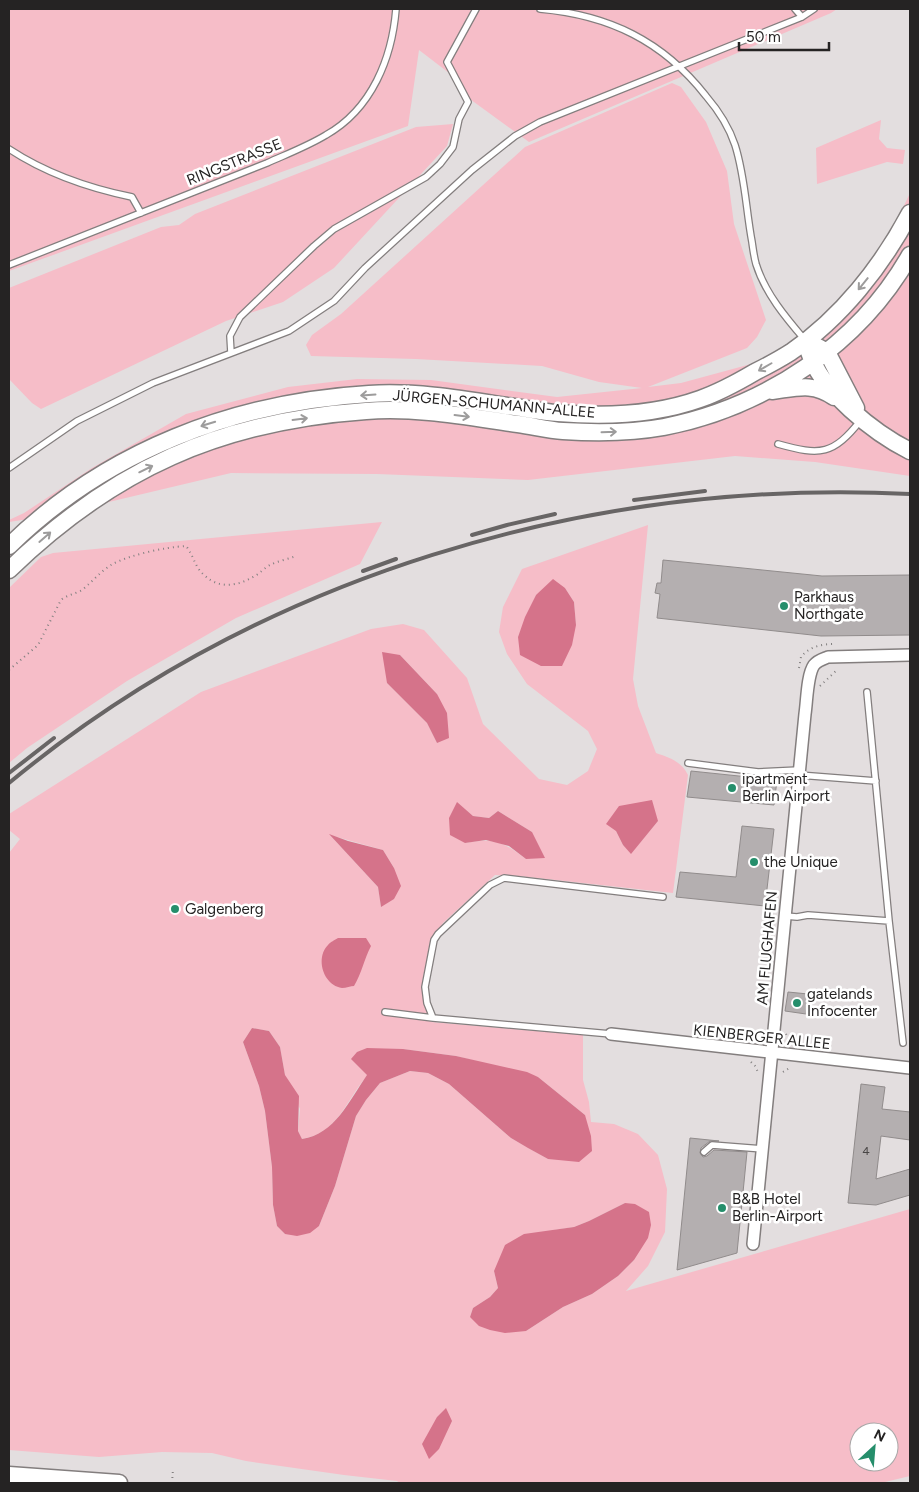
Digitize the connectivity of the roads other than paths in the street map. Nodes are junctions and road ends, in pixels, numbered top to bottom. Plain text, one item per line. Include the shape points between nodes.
1 (396, 9) edge
2 (476, 9) edge
3 (540, 9) edge
4 (795, 9) edge
5 (814, 9) edge
6 (802, 17) junction
7 (680, 66) junction
8 (9, 149) edge
9 (141, 213) junction
10 (910, 213) edge
11 (910, 255) edge
12 (9, 265) edge
13 (805, 340) junction
14 (827, 352) junction
15 (232, 353) junction
16 (812, 363) junction
17 (767, 391) junction
18 (842, 402) junction
19 (862, 418) junction
20 (778, 444) dead end
21 (910, 452) edge
22 (9, 468) edge
23 (9, 546) edge
24 (9, 570) edge
25 (910, 655) edge
26 (867, 692) dead end
27 (688, 763) dead end
28 (799, 773) junction
29 (876, 781) junction
30 (663, 897) dead end
31 (784, 916) junction
32 (889, 921) junction
33 (385, 1012) dead end
34 (433, 1018) junction
35 (611, 1034) joint
36 (903, 1043) dead end
37 (772, 1053) junction
38 (910, 1068) edge
39 (762, 1150) junction
40 (704, 1152) dead end
41 (753, 1244) dead end
42 (9, 1475) edge
43 (118, 1483) edge

1 - 9 lane, RINGSTRASSE via 387,57 376,85 355,112 328,134 267,163
2 - 15 lane via 447,62 468,102 459,119 453,147 426,178 334,229 314,246 240,317 230,336
3 - 7 lane via 569,11 621,28 650,42
4 - 6 lane
5 - 6 lane
6 - 7 lane
7 - 13 lane via 718,111 735,144 756,264 767,290
7 - 15 lane via 540,122 515,136 464,176 365,268 334,302 289,330
8 - 9 lane via 55,174 99,190 132,197
9 - 12 lane, RINGSTRASSE
10 -> 13 street, JÜRGEN-SCHUMANN-ALLEE via 893,244 865,282 838,312
11 - 14 street, JÜRGEN-SCHUMANN-ALLEE via 884,294
13 - 14 street
13 - 16 street
13 -> 23 street, JÜRGEN-SCHUMANN-ALLEE via 791,352 700,400 628,414 555,413 413,394 370,394 276,407 203,425 161,442 73,493
14 - 16 street, JÜRGEN-SCHUMANN-ALLEE
14 - 19 street
15 - 22 lane via 153,383 77,421
16 - 17 street, JÜRGEN-SCHUMANN-ALLEE
16 - 18 street
17 - 18 street via 823,389
24 -> 17 street, JÜRGEN-SCHUMANN-ALLEE via 57,526 128,478 208,442 281,421 367,411 412,411 561,431 629,431 664,427 703,417
18 - 19 street
19 - 20 lane via 834,447 801,450
19 - 21 street via 894,444
25 - 28 street, AM FLUGHAFEN via 828,657 814,665
26 - 29 lane
27 - 28 lane via 758,772
28 - 29 lane
28 - 31 street, AM FLUGHAFEN
29 - 32 lane
30 - 34 lane via 504,878 496,880 434,940 425,988
31 - 32 lane
31 - 37 street, AM FLUGHAFEN
32 - 36 lane
33 - 34 lane
34 - 35 lane
35 - 37 street, KIENBERGER ALLEE
37 - 38 street, KIENBERGER ALLEE
37 - 39 street, AM FLUGHAFEN
39 - 40 lane via 712,1145
39 - 41 street, AM FLUGHAFEN
42 - 43 street

